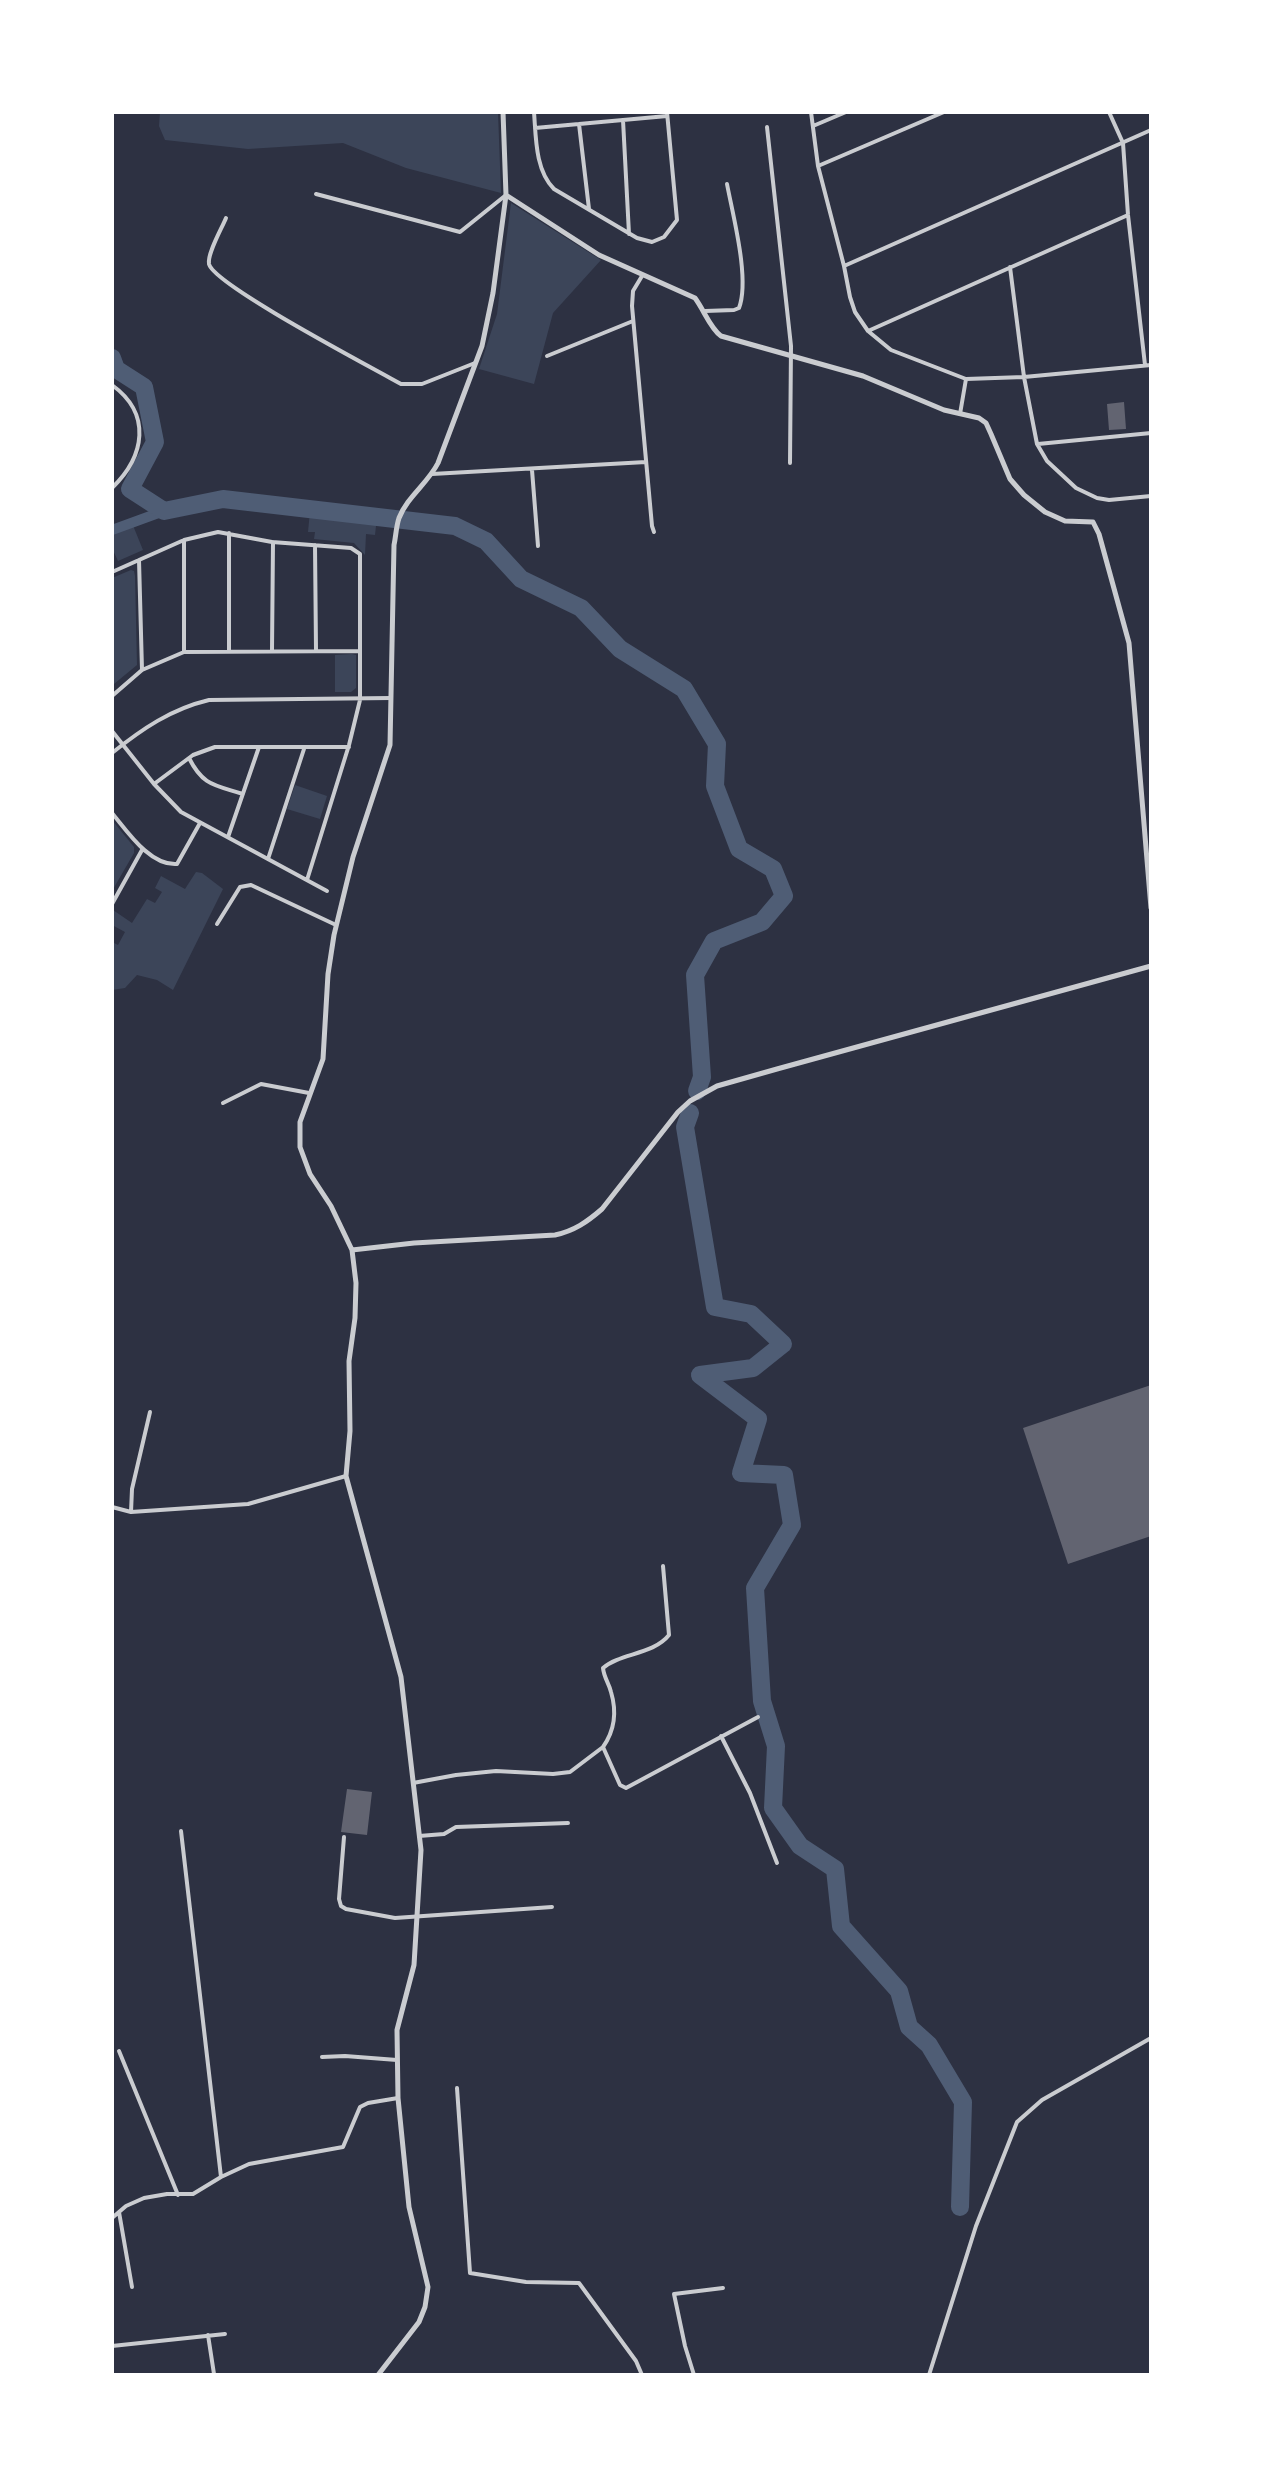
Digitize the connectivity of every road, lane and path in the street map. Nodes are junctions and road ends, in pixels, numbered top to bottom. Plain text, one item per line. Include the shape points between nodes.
1 (503, 112) edge
2 (534, 112) edge
3 (811, 112) edge
4 (846, 112) edge
5 (944, 112) edge
6 (1109, 112) edge
7 (667, 114) edge
8 (623, 120) junction
9 (579, 124) junction
10 (813, 126) junction
11 (767, 127) dead end
12 (535, 128) junction
13 (1151, 130) edge
14 (1123, 143) junction
15 (818, 166) junction
16 (727, 184) dead end
17 (316, 194) dead end
18 (506, 195) junction
19 (589, 209) junction
20 (1128, 215) junction
21 (226, 218) dead end
22 (629, 234) junction
23 (844, 266) junction
24 (1010, 267) junction
25 (642, 276) junction
26 (705, 311) junction
27 (633, 321) junction
28 (868, 331) junction
29 (792, 355) junction
30 (547, 356) dead end
31 (475, 363) junction
32 (1148, 365) edge
33 (1024, 377) junction
34 (966, 379) junction
35 (112, 385) edge
36 (960, 414) junction
37 (1151, 433) edge
38 (1037, 444) junction
39 (646, 462) junction
40 (790, 463) dead end
41 (532, 470) junction
42 (432, 474) junction
43 (112, 488) edge
44 (1151, 496) edge
45 (654, 532) dead end
46 (229, 533) junction
47 (184, 540) junction
48 (273, 542) junction
49 (315, 545) junction
50 (538, 546) dead end
51 (139, 560) junction
52 (112, 572) edge
53 (229, 650) junction
54 (272, 650) junction
55 (316, 650) junction
56 (360, 651) junction
57 (184, 652) junction
58 (142, 670) junction
59 (112, 696) edge
60 (360, 698) junction
61 (391, 698) junction
62 (112, 731) edge
63 (123, 745) junction
64 (259, 747) junction
65 (349, 747) junction
66 (304, 749) junction
67 (112, 753) edge
68 (189, 758) junction
69 (154, 784) junction
70 (243, 794) junction
71 (112, 813) edge
72 (200, 823) junction
73 (228, 837) junction
74 (142, 850) junction
75 (268, 859) junction
76 (307, 880) junction
77 (327, 891) dead end
78 (112, 904) edge
79 (1151, 908) edge
80 (217, 924) dead end
81 (336, 925) junction
82 (1151, 966) edge
83 (309, 1093) junction
84 (223, 1103) dead end
85 (352, 1250) junction
86 (150, 1412) dead end
87 (346, 1476) junction
88 (112, 1507) edge
89 (131, 1512) junction
90 (663, 1566) dead end
91 (758, 1717) dead end
92 (721, 1736) junction
93 (603, 1747) junction
94 (413, 1783) junction
95 (568, 1823) dead end
96 (181, 1831) dead end
97 (419, 1836) junction
98 (344, 1837) dead end
99 (777, 1863) dead end
100 (552, 1907) dead end
101 (417, 1916) junction
102 (1151, 2038) edge
103 (119, 2051) dead end
104 (322, 2057) dead end
105 (397, 2060) junction
106 (457, 2088) dead end
107 (398, 2098) junction
108 (221, 2177) junction
109 (178, 2195) junction
110 (119, 2212) junction
111 (112, 2218) edge
112 (132, 2287) dead end
113 (723, 2288) dead end
114 (225, 2334) dead end
115 (208, 2335) junction
116 (112, 2346) edge
117 (214, 2374) edge
118 (378, 2375) edge
119 (642, 2375) edge
120 (694, 2375) edge
121 (929, 2375) edge

1 - 18 street
2 - 12 street
3 - 10 street
4 - 10 street
5 - 15 street
6 - 14 street
7 - 8 street
7 - 22 street via 677,220 664,237 652,242
8 - 9 street
8 - 22 street
9 - 12 street
9 - 19 street
10 - 15 street
11 - 29 street
12 - 19 street via 547,183
13 - 14 street
14 - 20 street
14 - 23 street
15 - 23 street
16 - 26 street via 741,302 734,310
17 - 18 street via 460,232
18 - 25 street
18 - 31 street via 493,293
19 - 22 street
20 - 24 street
20 - 32 street
21 - 31 street via 209,258 211,268 278,315 404,384 422,384
23 - 28 street via 855,312
24 - 28 street
24 - 33 street
25 - 26 street via 695,298
25 - 27 street via 633,291
26 - 29 street via 721,336
27 - 30 street
27 - 39 street
28 - 34 street via 891,350
29 - 36 street
29 - 40 street
31 - 42 street
32 - 33 street
33 - 34 street
33 - 38 street
34 - 36 street
35 - 43 street via 135,409 140,435 138,449
36 - 79 street via 986,423 1010,479 1024,495 1065,521 1093,522 1099,534 1129,643
37 - 38 street
38 - 44 street via 1067,481 1097,498
39 - 41 street
39 - 45 street
41 - 42 street
41 - 50 street
42 - 61 street via 399,519 394,545
46 - 47 street
46 - 48 street
46 - 53 street
47 - 51 street
47 - 57 street
48 - 49 street
48 - 54 street
49 - 55 street
49 - 56 street via 351,548 361,557
51 - 52 street
51 - 58 street
53 - 54 street
53 - 57 street
54 - 55 street
55 - 56 street
56 - 60 street
57 - 58 street
58 - 59 street
60 - 61 street
60 - 63 street via 209,700 185,706
60 - 65 street
61 - 81 street via 390,745
62 - 63 street
63 - 67 street
63 - 69 street
64 - 66 street
64 - 68 street via 215,747
64 - 70 street
65 - 66 street
65 - 76 street
66 - 75 street
68 - 69 street
68 - 70 street via 204,781
69 - 72 street
70 - 73 street
71 - 74 street
72 - 73 street
72 - 74 street via 177,864
73 - 75 street
74 - 78 street
75 - 76 street
76 - 77 street
80 - 81 street via 240,887 251,885
81 - 83 street via 323,1059
82 - 85 street via 709,1090 678,1112 602,1209 567,1232
83 - 84 street via 261,1084
83 - 85 street via 300,1122 300,1147
85 - 87 street via 356,1283
86 - 89 street
87 - 89 street via 248,1504
87 - 94 street via 401,1677
88 - 89 street
90 - 93 street via 669,1635 603,1668 615,1716
91 - 92 street
92 - 93 street via 626,1788
92 - 99 street
93 - 94 street via 570,1772 496,1771
94 - 97 street
95 - 97 street via 456,1827
96 - 108 street
97 - 101 street
98 - 101 street via 341,1906 395,1918
100 - 101 street
101 - 105 street via 414,1965 397,2030
102 - 121 street via 1042,2100 1017,2122 976,2226
103 - 109 street
104 - 105 street
105 - 107 street
106 - 119 street via 470,2273 579,2283
107 - 108 street via 360,2107 343,2147 263,2160
107 - 118 street via 409,2207 428,2287 419,2322
108 - 109 street via 193,2194
109 - 110 street via 144,2198
110 - 111 street
110 - 112 street
113 - 120 street via 674,2294
114 - 115 street
115 - 116 street
115 - 117 street

